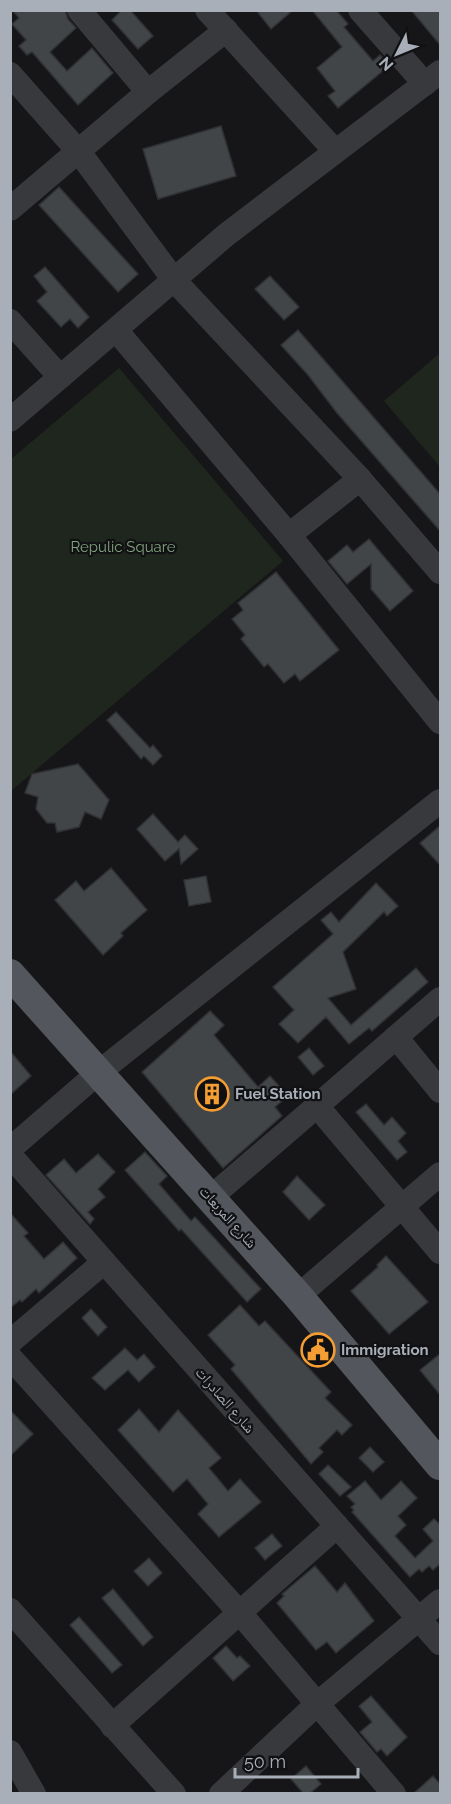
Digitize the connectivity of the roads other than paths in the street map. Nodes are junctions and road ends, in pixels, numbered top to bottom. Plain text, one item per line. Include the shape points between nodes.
1 (79, 10) edge
2 (207, 10) edge
3 (360, 10) edge
4 (226, 30) junction
5 (10, 74) edge
6 (433, 78) edge
7 (148, 92) junction
8 (335, 152) junction
9 (79, 153) junction
10 (10, 209) edge
11 (174, 280) junction
12 (10, 321) edge
13 (116, 330) junction
14 (60, 377) junction
15 (10, 420) edge
16 (360, 479) junction
17 (289, 536) junction
18 (441, 572) edge
19 (441, 722) edge
20 (441, 801) edge
21 (10, 974) edge
22 (441, 999) edge
23 (396, 1037) junction
24 (98, 1073) junction
25 (441, 1091) edge
26 (317, 1106) junction
27 (10, 1149) edge
28 (10, 1155) edge
29 (441, 1174) edge
30 (211, 1197) junction
31 (402, 1206) junction
32 (441, 1252) edge
33 (104, 1262) junction
34 (298, 1296) junction
35 (10, 1342) edge
36 (10, 1357) edge
37 (441, 1464) edge
38 (337, 1526) junction
39 (441, 1601) edge
40 (10, 1610) edge
41 (239, 1612) junction
42 (419, 1620) junction
43 (441, 1643) edge
44 (317, 1704) junction
45 (112, 1726) junction
46 (10, 1752) edge
47 (34, 1794) edge
48 (174, 1794) edge
49 (221, 1794) edge
50 (394, 1794) edge

1 - 7 street
2 - 4 street
3 - 6 street
4 - 7 street
4 - 8 street
5 - 9 street
6 - 8 street
7 - 9 street
8 - 11 street
9 - 10 street
9 - 11 street
11 - 13 street
11 - 16 street
12 - 14 street
13 - 14 street
13 - 17 street
14 - 15 street
16 - 17 street
16 - 18 street
17 - 19 street
20 - 24 street
21 - 24 main road, شارع المربعات
22 - 23 street
23 - 25 street
23 - 26 street
24 - 27 street
24 - 30 main road, شارع المربعات
26 - 30 street
26 - 31 street
28 - 33 street, شارع الصادرات
29 - 31 street
30 - 34 main road, شارع المربعات
31 - 32 street
31 - 34 street
33 - 35 street
33 - 38 street, شارع الصادرات
34 - 37 main road, شارع المربعات
36 - 41 street
38 - 41 street
38 - 42 street, شارع الصادرات
39 - 42 street
40 - 45 street
41 - 44 street
41 - 45 street
42 - 43 street, شارع الصادرات
42 - 44 street
44 - 49 street
44 - 50 street
45 - 48 street
46 - 47 street

